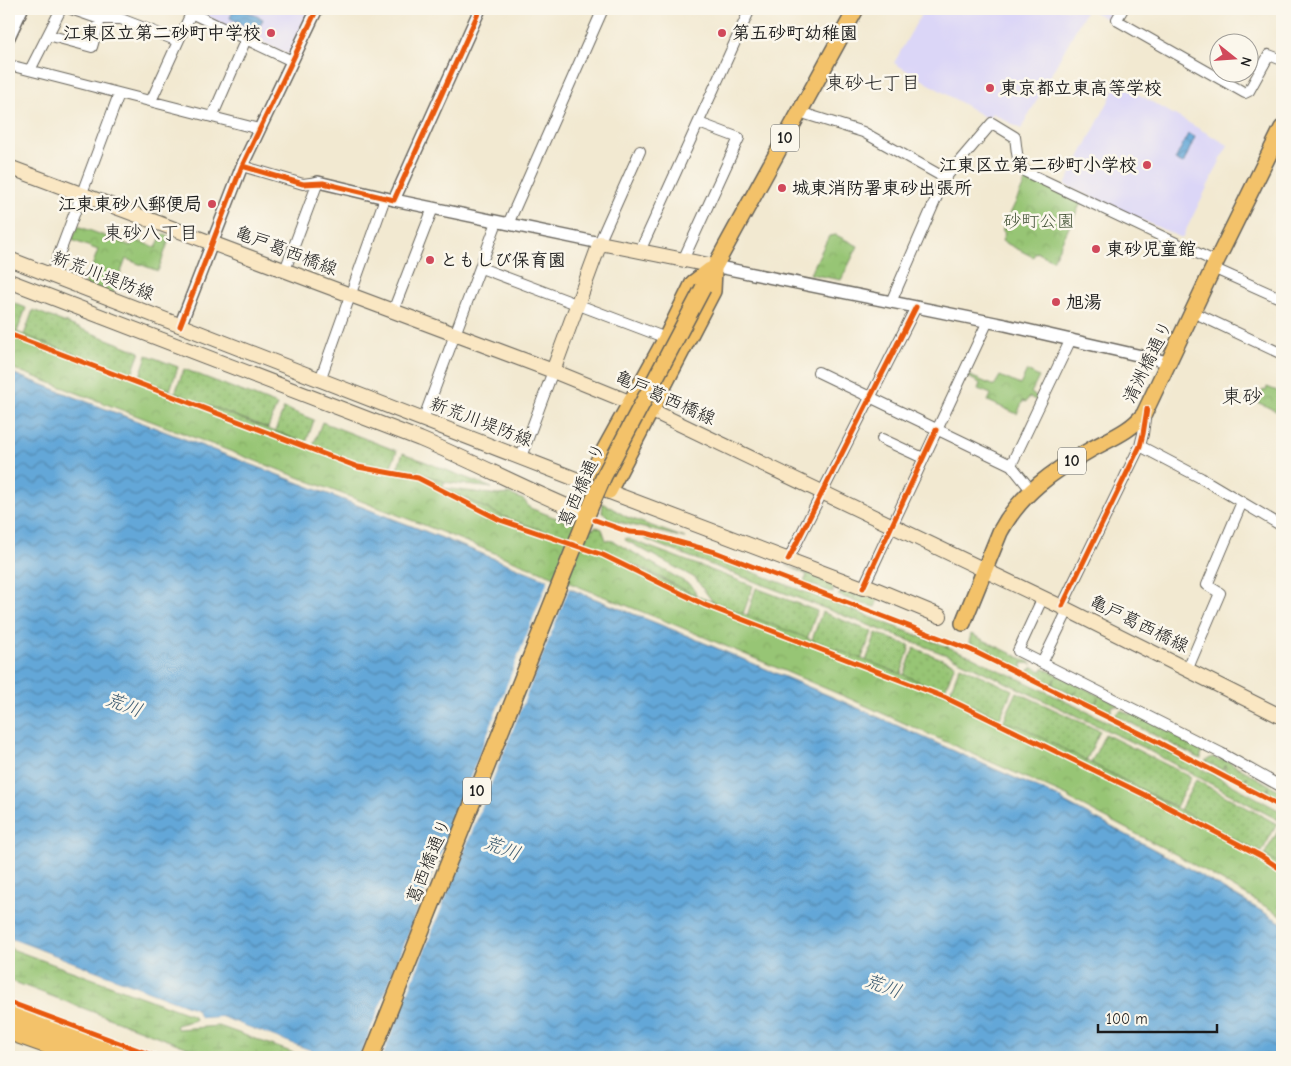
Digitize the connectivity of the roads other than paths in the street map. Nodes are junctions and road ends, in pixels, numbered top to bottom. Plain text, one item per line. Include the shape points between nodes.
1 (22, 9) edge
2 (61, 9) edge
3 (71, 9) edge
4 (318, 9) edge
5 (480, 9) edge
6 (603, 9) edge
7 (750, 9) edge
8 (856, 9) edge
9 (1122, 9) edge
10 (192, 11) edge
11 (100, 19) junction
12 (48, 35) junction
13 (9, 37) edge
14 (246, 39) junction
15 (178, 41) junction
16 (1282, 60) edge
17 (292, 61) junction
18 (9, 65) edge
19 (30, 70) junction
20 (119, 94) junction
21 (151, 101) junction
22 (799, 112) junction
23 (212, 117) junction
24 (699, 123) junction
25 (1282, 128) edge
26 (259, 129) junction
27 (1278, 146) edge
28 (640, 151) dead end
29 (242, 166) junction
30 (9, 167) edge
31 (945, 178) junction
32 (318, 182) junction
33 (82, 193) junction
34 (390, 199) junction
35 (433, 208) junction
36 (502, 223) junction
37 (212, 242) junction
38 (600, 243) junction
39 (640, 251) junction
40 (9, 259) edge
41 (683, 260) junction
42 (1215, 264) junction
43 (714, 266) junction
44 (481, 268) junction
45 (284, 270) junction
46 (51, 276) junction
47 (9, 281) edge
48 (350, 295) junction
49 (1282, 298) edge
50 (891, 302) junction
51 (577, 305) junction
52 (916, 307) junction
53 (393, 311) junction
54 (1192, 312) junction
55 (988, 322) junction
56 (180, 326) junction
57 (455, 334) junction
58 (666, 338) junction
59 (1071, 339) junction
60 (1282, 354) edge
61 (1168, 362) junction
62 (553, 371) junction
63 (818, 372) dead end
64 (320, 380) junction
65 (871, 398) junction
66 (630, 402) junction
67 (1147, 409) junction
68 (652, 411) junction
69 (423, 420) junction
70 (936, 430) junction
71 (882, 439) dead end
72 (1140, 446) junction
73 (521, 457) junction
74 (923, 458) junction
75 (1011, 465) junction
76 (586, 483) junction
77 (1031, 490) junction
78 (609, 492) junction
79 (823, 492) junction
80 (1242, 502) junction
81 (588, 514) junction
82 (892, 525) junction
83 (1282, 526) edge
84 (788, 560) junction
85 (984, 569) junction
86 (863, 588) junction
87 (1043, 597) junction
88 (1065, 608) junction
89 (940, 616) dead end
90 (963, 623) dead end
91 (1042, 663) junction
92 (1188, 668) junction
93 (1282, 716) edge
94 (1282, 787) edge
95 (9, 1012) edge
96 (9, 1021) edge
97 (9, 1031) edge
98 (9, 1038) edge
99 (68, 1057) edge
100 (83, 1057) edge
101 (109, 1057) edge
102 (120, 1057) edge
103 (371, 1057) edge

1 - 13 street
2 - 12 street
3 - 11 street
4 - 17 street
5 - 34 street
6 - 36 street
7 - 24 street
8 - 22 main road, 葛西橋通り / 10
9 - 16 street via 1118,21 1244,92 1249,92 1269,55
10 - 14 street
10 - 15 street
11 - 12 street via 92,47
11 - 15 street via 121,19
12 - 19 street
14 - 17 street
14 - 23 street
15 - 21 street
17 - 26 street
18 - 19 street
19 - 20 street
20 - 21 street
20 - 33 street
21 - 23 street
22 - 31 street via 863,132
22 - 43 main road, 葛西橋通り / 10
23 - 26 street
24 - 39 street
24 - 41 street via 739,138
25 - 27 main road, 清洲橋通り / 10
26 - 29 street
27 - 42 main road, 清洲橋通り / 10
28 - 38 street
29 - 32 street via 303,184
29 - 37 street
30 - 33 main road, 亀戸葛西橋線
31 - 42 street via 992,123 1016,137 1019,161 1026,172
31 - 50 street
32 - 34 street
32 - 45 street
33 - 37 main road, 亀戸葛西橋線
33 - 46 street
34 - 35 street
34 - 48 street
35 - 36 street
35 - 53 street
36 - 38 street
36 - 44 street
37 - 45 main road, 亀戸葛西橋線
37 - 56 street
38 - 39 main road
38 - 51 main road
39 - 41 main road
40 - 46 main road, 新荒川堤防線
41 - 43 main road
42 - 49 street
42 - 54 main road, 清洲橋通り / 10
43 - 50 street
43 - 58 main road, 10 via 693,283
43 - 68 main road, 10 via 713,291
43 - 81 main road, 葛西橋通り / 10, bridge via 604,476
44 - 51 street
44 - 57 street
45 - 48 main road, 亀戸葛西橋線
46 - 56 main road, 新荒川堤防線
47 - 81 main road via 420,439
48 - 53 main road, 亀戸葛西橋線
48 - 64 street
50 - 52 street
51 - 58 street
51 - 62 main road
52 - 55 street
52 - 65 street
53 - 57 main road, 亀戸葛西橋線
54 - 60 street
54 - 61 main road, 清洲橋通り / 10
55 - 59 street
55 - 70 street
56 - 64 main road, 新荒川堤防線
57 - 62 main road, 亀戸葛西橋線
57 - 69 street
58 - 66 main road, 10
59 - 61 street
59 - 75 street
61 - 67 main road, 清洲橋通り / 10
62 - 66 main road, 亀戸葛西橋線
62 - 73 street
63 - 65 street
64 - 69 main road, 新荒川堤防線
65 - 70 street
65 - 79 street
66 - 68 main road, 亀戸葛西橋線
66 - 76 main road, 10
67 - 72 street
67 - 77 main road, 清洲橋通り / 10 via 1136,424 1076,458
68 - 78 main road, 10
68 - 79 main road, 亀戸葛西橋線
69 - 73 main road, 新荒川堤防線
70 - 74 street
70 - 75 street
71 - 74 street
72 - 80 street
72 - 88 street
73 - 76 main road, 新荒川堤防線
74 - 82 street
75 - 77 street
76 - 78 main road, 新荒川堤防線
77 - 85 main road, 清洲橋通り / 10 via 1007,519
78 - 84 main road, 新荒川堤防線
79 - 82 main road, 亀戸葛西橋線
79 - 84 street
80 - 83 street
80 - 92 street via 1208,585 1220,593
81 - 103 main road, 葛西橋通り / 10
82 - 85 main road, 亀戸葛西橋線
82 - 86 street
84 - 86 main road, 新荒川堤防線
85 - 87 main road, 亀戸葛西橋線
85 - 90 main road, 清洲橋通り / 10
86 - 89 main road, 新荒川堤防線 via 870,587
87 - 88 main road, 亀戸葛西橋線
87 - 91 street via 1018,651
88 - 91 street
88 - 92 main road, 亀戸葛西橋線
91 - 94 street
92 - 93 main road, 亀戸葛西橋線
95 - 102 highway
96 - 101 highway
97 - 100 highway
98 - 99 highway

